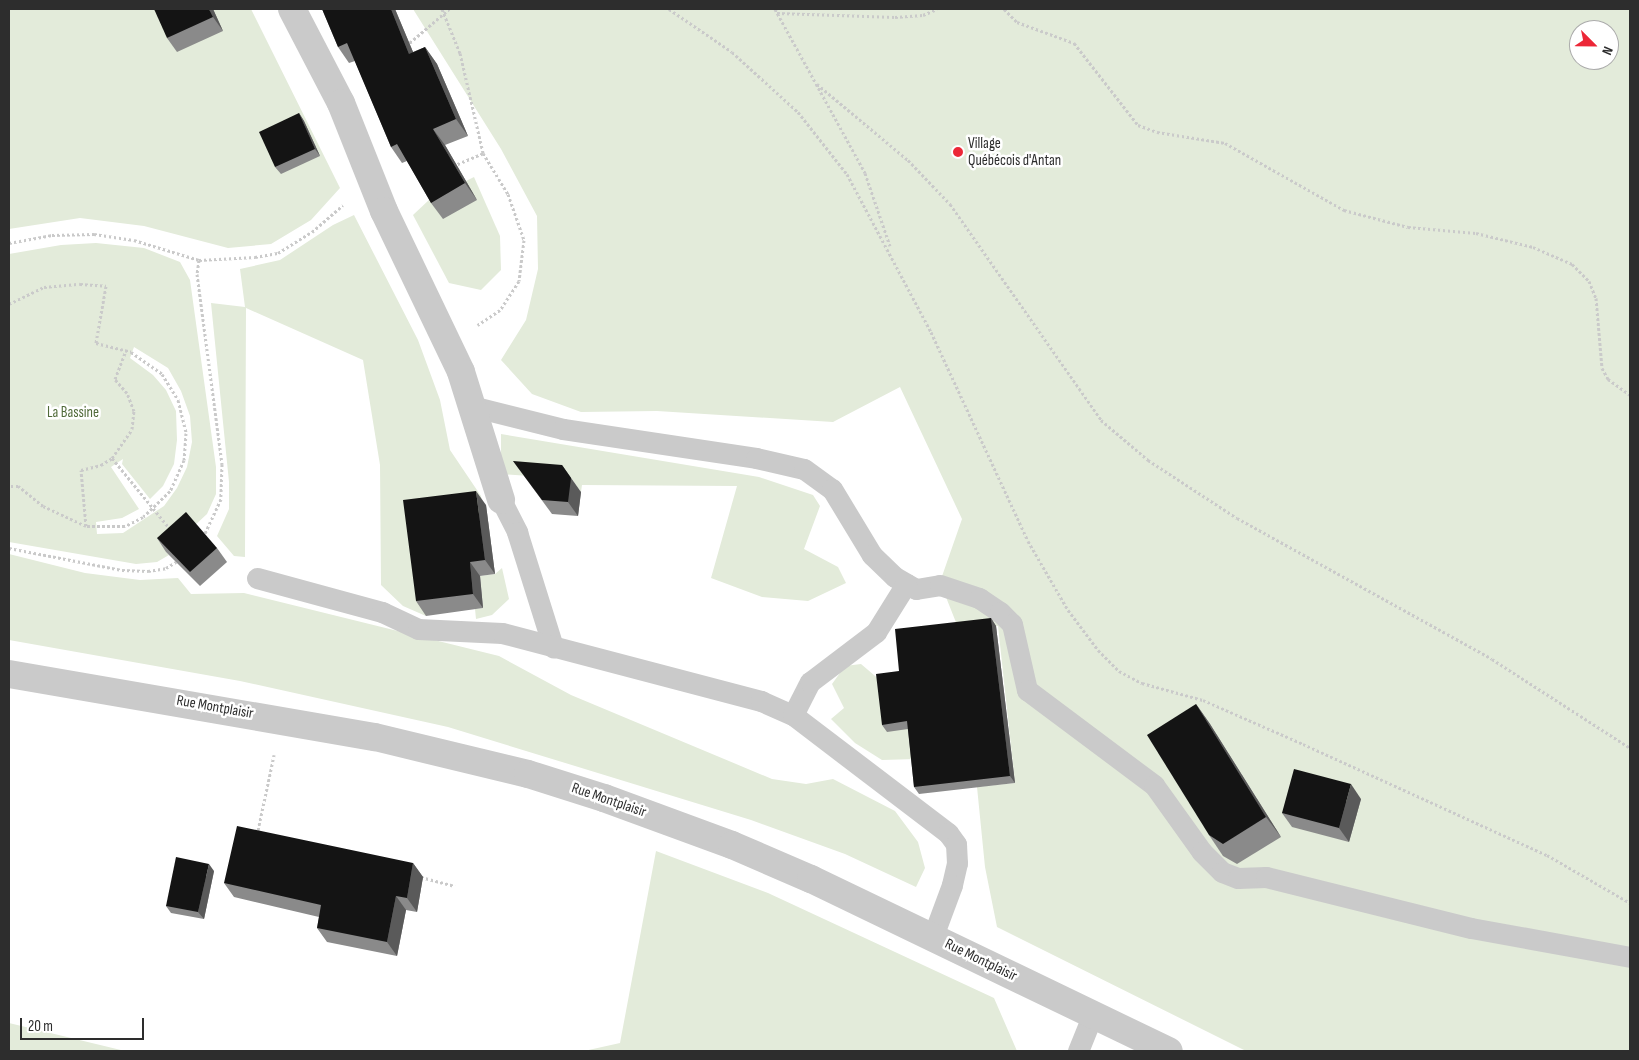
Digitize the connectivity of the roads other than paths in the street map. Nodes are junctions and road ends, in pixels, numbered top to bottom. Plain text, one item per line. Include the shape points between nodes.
1 (292, 9) edge
2 (471, 406) junction
3 (501, 500) joint
4 (258, 578) dead end
5 (906, 584) junction
6 (553, 647) junction
7 (9, 674) edge
8 (793, 715) junction
9 (933, 936) junction
10 (1630, 957) edge
11 (1093, 1014) junction
12 (1078, 1051) edge
13 (1169, 1051) edge

1 - 2 street via 340,103 371,179 449,346
2 - 3 street
2 - 5 lane via 563,429 756,458 804,469 832,489 872,555
3 - 6 lane via 517,532
4 - 6 lane via 382,612 418,629 502,634
5 - 8 lane via 876,632 810,682
5 - 10 lane via 916,589 940,585 978,598 1000,612 1012,624 1027,690 1154,785 1202,852 1222,872 1238,878 1266,877 1470,928
6 - 8 lane via 761,701
7 - 9 street, Rue Montplaisir via 281,719 454,755 604,798 732,845
8 - 9 lane via 948,833 956,844 957,863 952,885
9 - 11 street, Rue Montplaisir
11 - 12 lane
11 - 13 street, Rue Montplaisir

